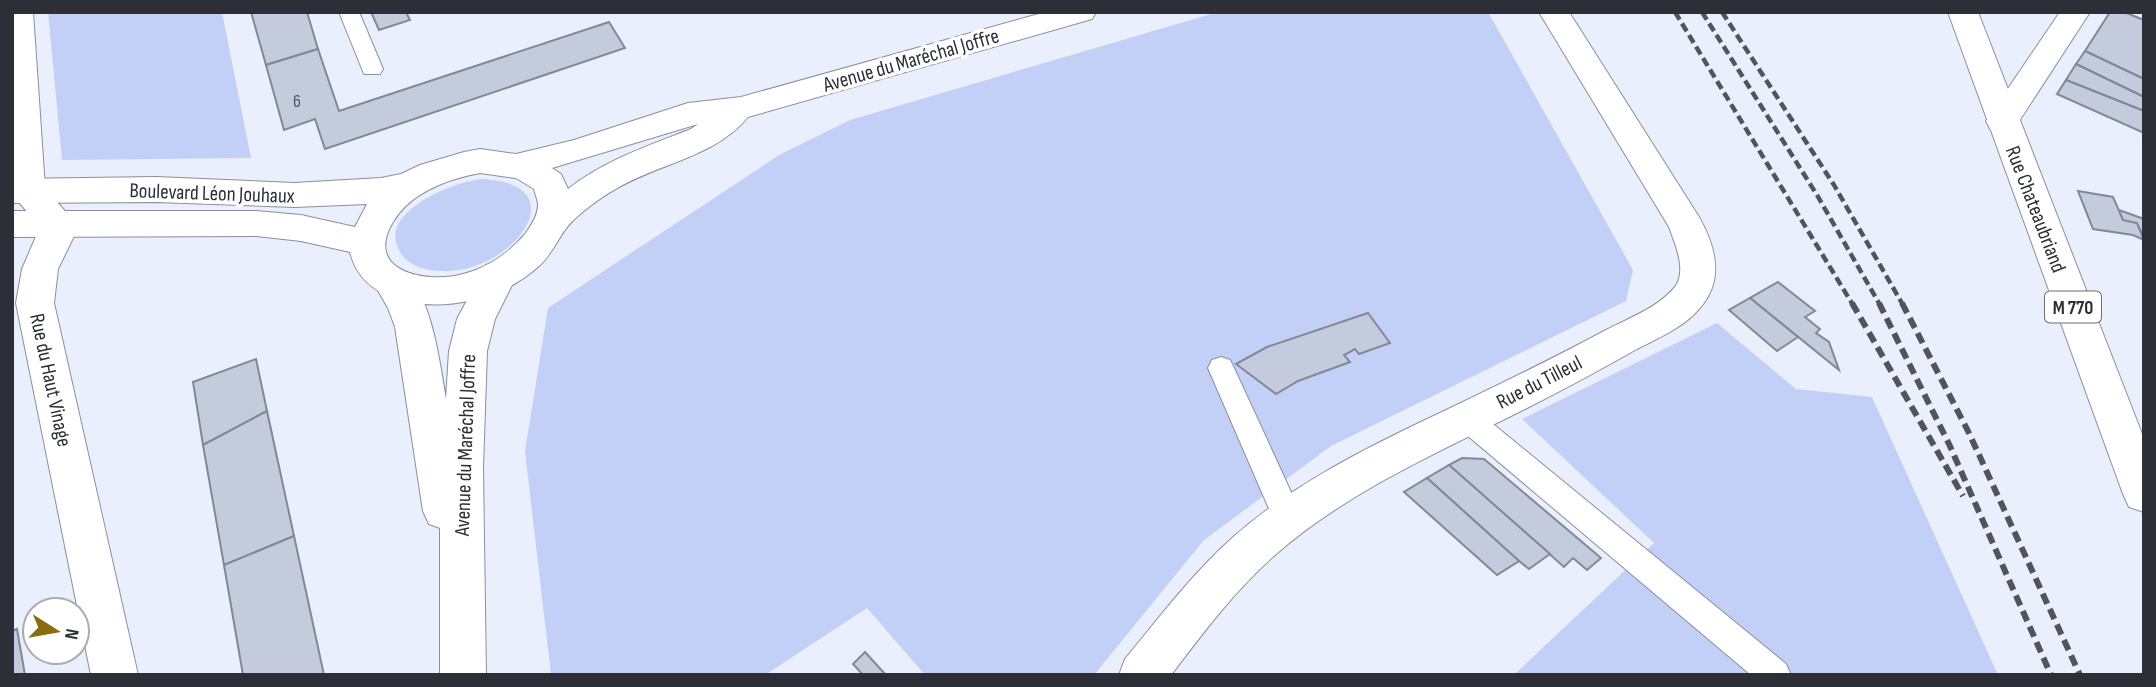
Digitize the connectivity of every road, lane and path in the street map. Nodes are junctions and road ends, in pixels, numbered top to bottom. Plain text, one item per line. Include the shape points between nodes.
1 (18, 12) edge
2 (349, 12) edge
3 (1081, 12) edge
4 (1554, 12) edge
5 (1963, 12) edge
6 (2075, 12) edge
7 (372, 69) dead end
8 (741, 108) junction
9 (2002, 121) junction
10 (519, 165) junction
11 (410, 185) junction
12 (17, 202) edge
13 (554, 218) junction
14 (58, 224) junction
15 (368, 244) junction
16 (499, 275) junction
17 (391, 282) junction
18 (24, 307) edge
19 (1221, 368) dead end
20 (1466, 418) junction
21 (2144, 494) edge
22 (1288, 518) junction
23 (461, 621) junction
24 (115, 675) edge
25 (463, 675) edge
26 (1142, 675) edge
27 (1775, 675) edge

1 - 12 street
2 - 7 lane
3 - 8 street, Avenue du Maréchal Joffre
4 - 20 street, Rue du Tilleul via 1686,226 1696,248 1698,279 1681,306 1664,317
5 - 9 street, M 770
6 - 9 street
8 - 10 street, Avenue du Maréchal Joffre via 688,114
8 - 13 street, Avenue du Maréchal Joffre via 703,137 600,182
9 - 21 street, Rue Chateaubriand / M 770
10 - 11 street via 466,163
10 - 13 street via 546,181 555,198
11 - 12 street, Boulevard Léon Jouhaux via 329,196 172,190
11 - 15 street via 380,213
12 - 14 street
13 - 16 street via 536,249
14 - 15 street, Boulevard Léon Jouhaux via 268,224 338,233
14 - 18 street, Rue du Haut Vinage
15 - 17 street via 371,261
16 - 17 street via 441,291
16 - 23 street, Avenue du Maréchal Joffre via 476,319 468,351
17 - 23 street, Avenue du Maréchal Joffre via 411,315 421,359
18 - 24 street, Rue du Haut Vinage
19 - 22 lane
20 - 22 street, Rue du Tilleul via 1363,469
20 - 27 lane
22 - 26 street, Rue du Tilleul via 1224,574
23 - 25 street, Avenue du Maréchal Joffre

